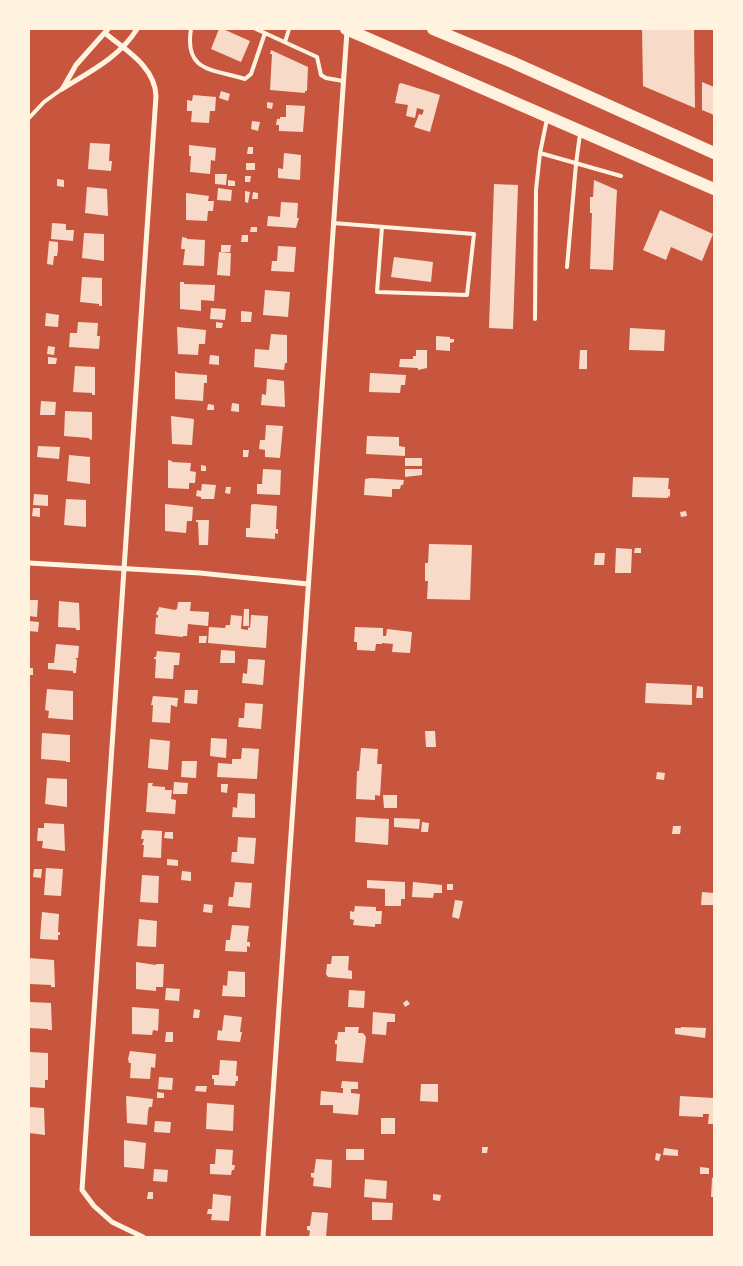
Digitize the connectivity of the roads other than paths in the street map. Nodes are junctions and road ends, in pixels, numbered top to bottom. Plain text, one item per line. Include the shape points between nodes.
1 (137, 29) edge
2 (191, 29) edge
3 (256, 29) edge
4 (289, 29) edge
5 (346, 29) edge
6 (433, 29) edge
7 (106, 31) edge
8 (265, 33) junction
9 (285, 42) junction
10 (122, 48) junction
11 (343, 81) junction
12 (62, 89) junction
13 (548, 117) junction
14 (29, 118) edge
15 (581, 132) junction
16 (540, 153) junction
17 (714, 153) edge
18 (576, 164) junction
19 (621, 176) dead end
20 (714, 189) edge
21 (333, 223) junction
22 (382, 227) junction
23 (567, 267) dead end
24 (535, 320) dead end
25 (29, 563) edge
26 (123, 568) junction
27 (308, 584) junction
28 (143, 1237) edge
29 (263, 1237) edge

1 - 10 street
2 - 8 lane via 192,55 198,64 245,79 251,74
3 - 8 lane
4 - 9 lane
5 - 11 street
5 - 13 main road
6 - 17 main road
7 - 10 street
7 - 12 street via 76,65
8 - 9 lane
9 - 11 lane via 317,57 321,75
10 - 12 street
10 - 26 street via 142,64 156,86
11 - 21 street
12 - 14 lane
13 - 15 main road
13 - 16 lane
15 - 18 lane
15 - 20 main road
16 - 18 lane
16 - 24 lane via 536,190
18 - 19 lane
18 - 23 lane
21 - 22 lane
21 - 27 street
22 - 22 lane via 474,234 467,295 377,292
25 - 26 street
26 - 27 street
26 - 28 street via 82,1190 112,1222
27 - 29 street

